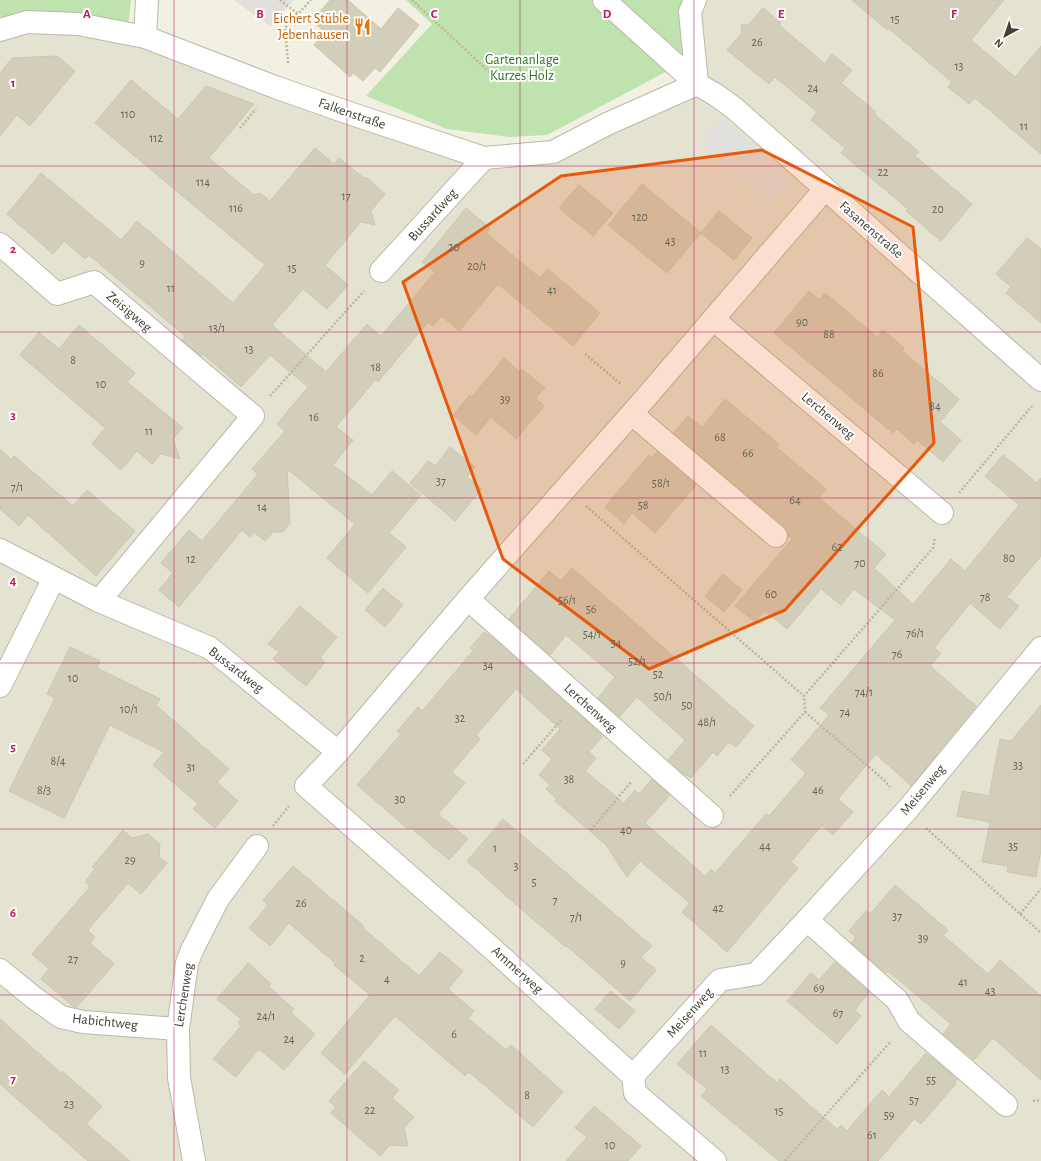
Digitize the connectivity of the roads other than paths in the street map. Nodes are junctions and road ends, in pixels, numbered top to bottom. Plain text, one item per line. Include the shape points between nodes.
1 (147, 0) edge
2 (604, 0) edge
3 (695, 0) edge
4 (0, 30) edge
5 (145, 37) junction
6 (697, 84) junction
7 (484, 158) junction
8 (825, 189) junction
9 (0, 244) edge
10 (381, 271) road end
11 (713, 319) junction
12 (1041, 380) edge
13 (637, 408) junction
14 (942, 513) road end
15 (776, 536) dead end
16 (0, 550) edge
17 (54, 578) junction
18 (468, 599) junction
19 (99, 600) junction
20 (1039, 656) edge
21 (0, 686) edge
22 (338, 752) junction
23 (712, 816) road end
24 (257, 846) road end
25 (807, 920) junction
26 (0, 970) edge
27 (178, 1029) junction
28 (633, 1076) junction
29 (1006, 1105) dead end
30 (194, 1161) edge
31 (715, 1161) edge

1 - 5 street
2 - 6 street, Fasanenstraße
3 - 6 street via 690,12
4 - 5 street, Falkenstraße via 27,22 78,24
5 - 7 street, Falkenstraße via 290,92
6 - 7 street, Falkenstraße via 607,124 553,152
6 - 8 street, Fasanenstraße via 734,108
7 - 10 street, Bussardweg
8 - 11 street
8 - 12 street, Fasanenstraße
9 - 19 street, Zeisigweg via 57,294 94,282 253,416
11 - 13 street
11 - 14 street, Lerchenweg
13 - 15 street
13 - 18 street
16 - 17 street, Bussardweg
17 - 19 street, Bussardweg
17 - 21 street
18 - 22 street
18 - 23 street, Lerchenweg
19 - 22 street, Bussardweg via 210,648
20 - 25 street, Meisenweg via 908,809
22 - 28 street, Ammerweg via 306,786
24 - 27 street, Lerchenweg via 218,899 192,950
25 - 28 street, Meisenweg via 756,974 720,980
25 - 29 street via 897,1000 909,1021
26 - 27 street, Habichtweg via 61,1017 83,1022
27 - 30 street, Lerchenweg via 179,1078
28 - 31 street via 635,1093

